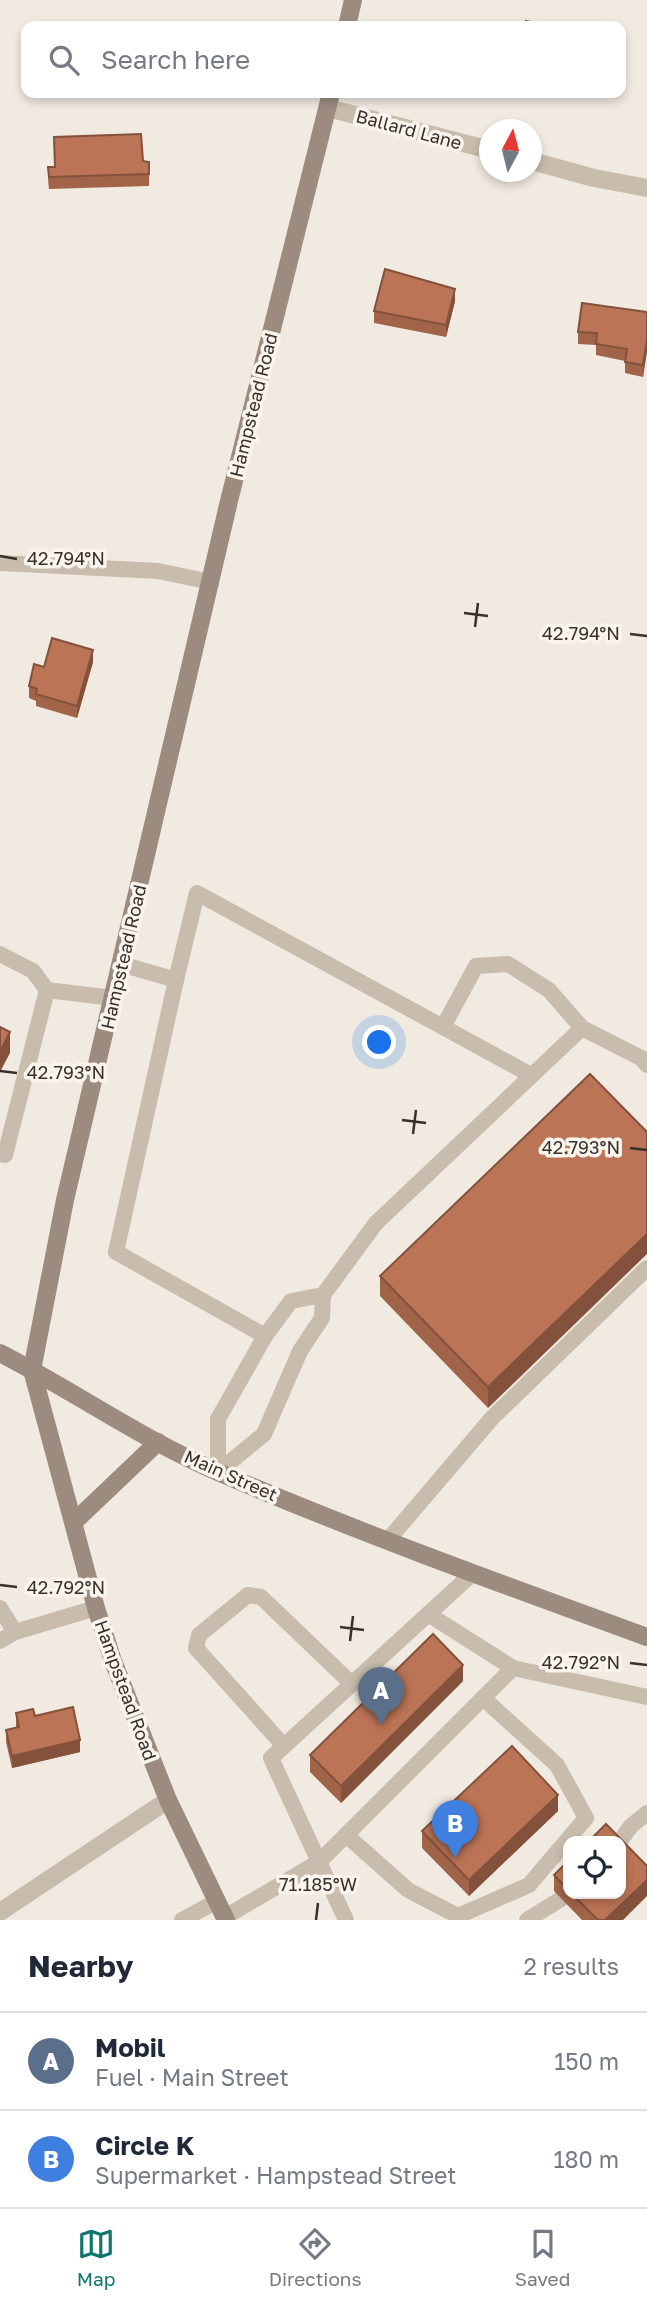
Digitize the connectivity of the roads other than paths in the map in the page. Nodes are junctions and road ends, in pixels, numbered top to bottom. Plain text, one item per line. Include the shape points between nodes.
1 (354, 0) edge
2 (348, 21) edge
3 (330, 100) edge
4 (479, 147) edge
5 (542, 164) edge
6 (647, 188) edge
7 (0, 563) edge
8 (211, 582) junction
9 (0, 954) edge
10 (121, 964) junction
11 (176, 980) junction
12 (47, 990) junction
13 (113, 998) junction
14 (443, 1027) junction
15 (582, 1028) junction
16 (647, 1065) edge
17 (531, 1075) junction
18 (0, 1154) edge
19 (647, 1268) edge
20 (323, 1295) junction
21 (265, 1336) junction
22 (0, 1353) edge
23 (32, 1370) junction
24 (158, 1442) junction
25 (218, 1472) junction
26 (74, 1522) junction
27 (388, 1540) junction
28 (473, 1573) junction
29 (0, 1608) edge
30 (96, 1608) junction
31 (428, 1614) junction
32 (15, 1632) junction
33 (647, 1637) edge
34 (0, 1641) edge
35 (513, 1668) junction
36 (352, 1684) junction
37 (647, 1697) edge
38 (483, 1698) junction
39 (284, 1746) junction
40 (168, 1800) junction
41 (647, 1813) edge
42 (346, 1835) junction
43 (624, 1836) edge
44 (319, 1862) junction
45 (561, 1899) edge
46 (217, 1901) junction
47 (0, 1912) edge
48 (461, 1918) edge
49 (226, 1919) edge
50 (182, 1920) edge
51 (346, 1920) edge
52 (527, 1920) edge

1 - 2 main road
3 - 4 street, Ballard Lane
3 - 8 main road, Hampstead Road
5 - 6 street
7 - 8 lane via 158,571
8 - 10 main road, Hampstead Road
9 - 12 lane via 33,971
10 - 11 lane
10 - 13 main road, Hampstead Road
11 - 14 lane via 197,893
11 - 21 lane via 116,1252
12 - 13 lane
12 - 18 lane via 5,1155
13 - 23 main road, Hampstead Road via 65,1200
14 - 15 lane via 476,966 508,964 549,990
14 - 17 lane
15 - 16 lane
15 - 17 lane
17 - 20 lane via 376,1223
19 - 27 lane via 492,1418
20 - 21 lane via 290,1301
20 - 25 lane via 322,1318 300,1350 264,1434
21 - 25 lane via 218,1419
22 - 23 main road, Main Street
23 - 24 main road, Main Street
23 - 26 main road, Hampstead Road
24 - 25 main road, Main Street
24 - 26 main road
25 - 27 main road, Main Street
26 - 30 main road, Hampstead Road
27 - 28 main road, Main Street
28 - 31 lane
28 - 33 main road, Main Street
29 - 32 lane
30 - 32 lane
30 - 40 main road, Hampstead Road
31 - 35 lane
31 - 36 lane
32 - 34 lane
35 - 37 lane
35 - 38 lane
36 - 39 lane
36 - 39 lane via 261,1597 248,1595 199,1635 196,1648
38 - 42 lane
38 - 48 lane via 557,1765 586,1818 529,1885
39 - 44 lane via 271,1758
40 - 46 main road, Hampstead Road
40 - 47 street
41 - 43 lane
42 - 44 lane
42 - 48 lane via 408,1889
44 - 49 lane
44 - 51 lane
45 - 52 lane
46 - 49 main road, Hampstead Road
46 - 50 lane

